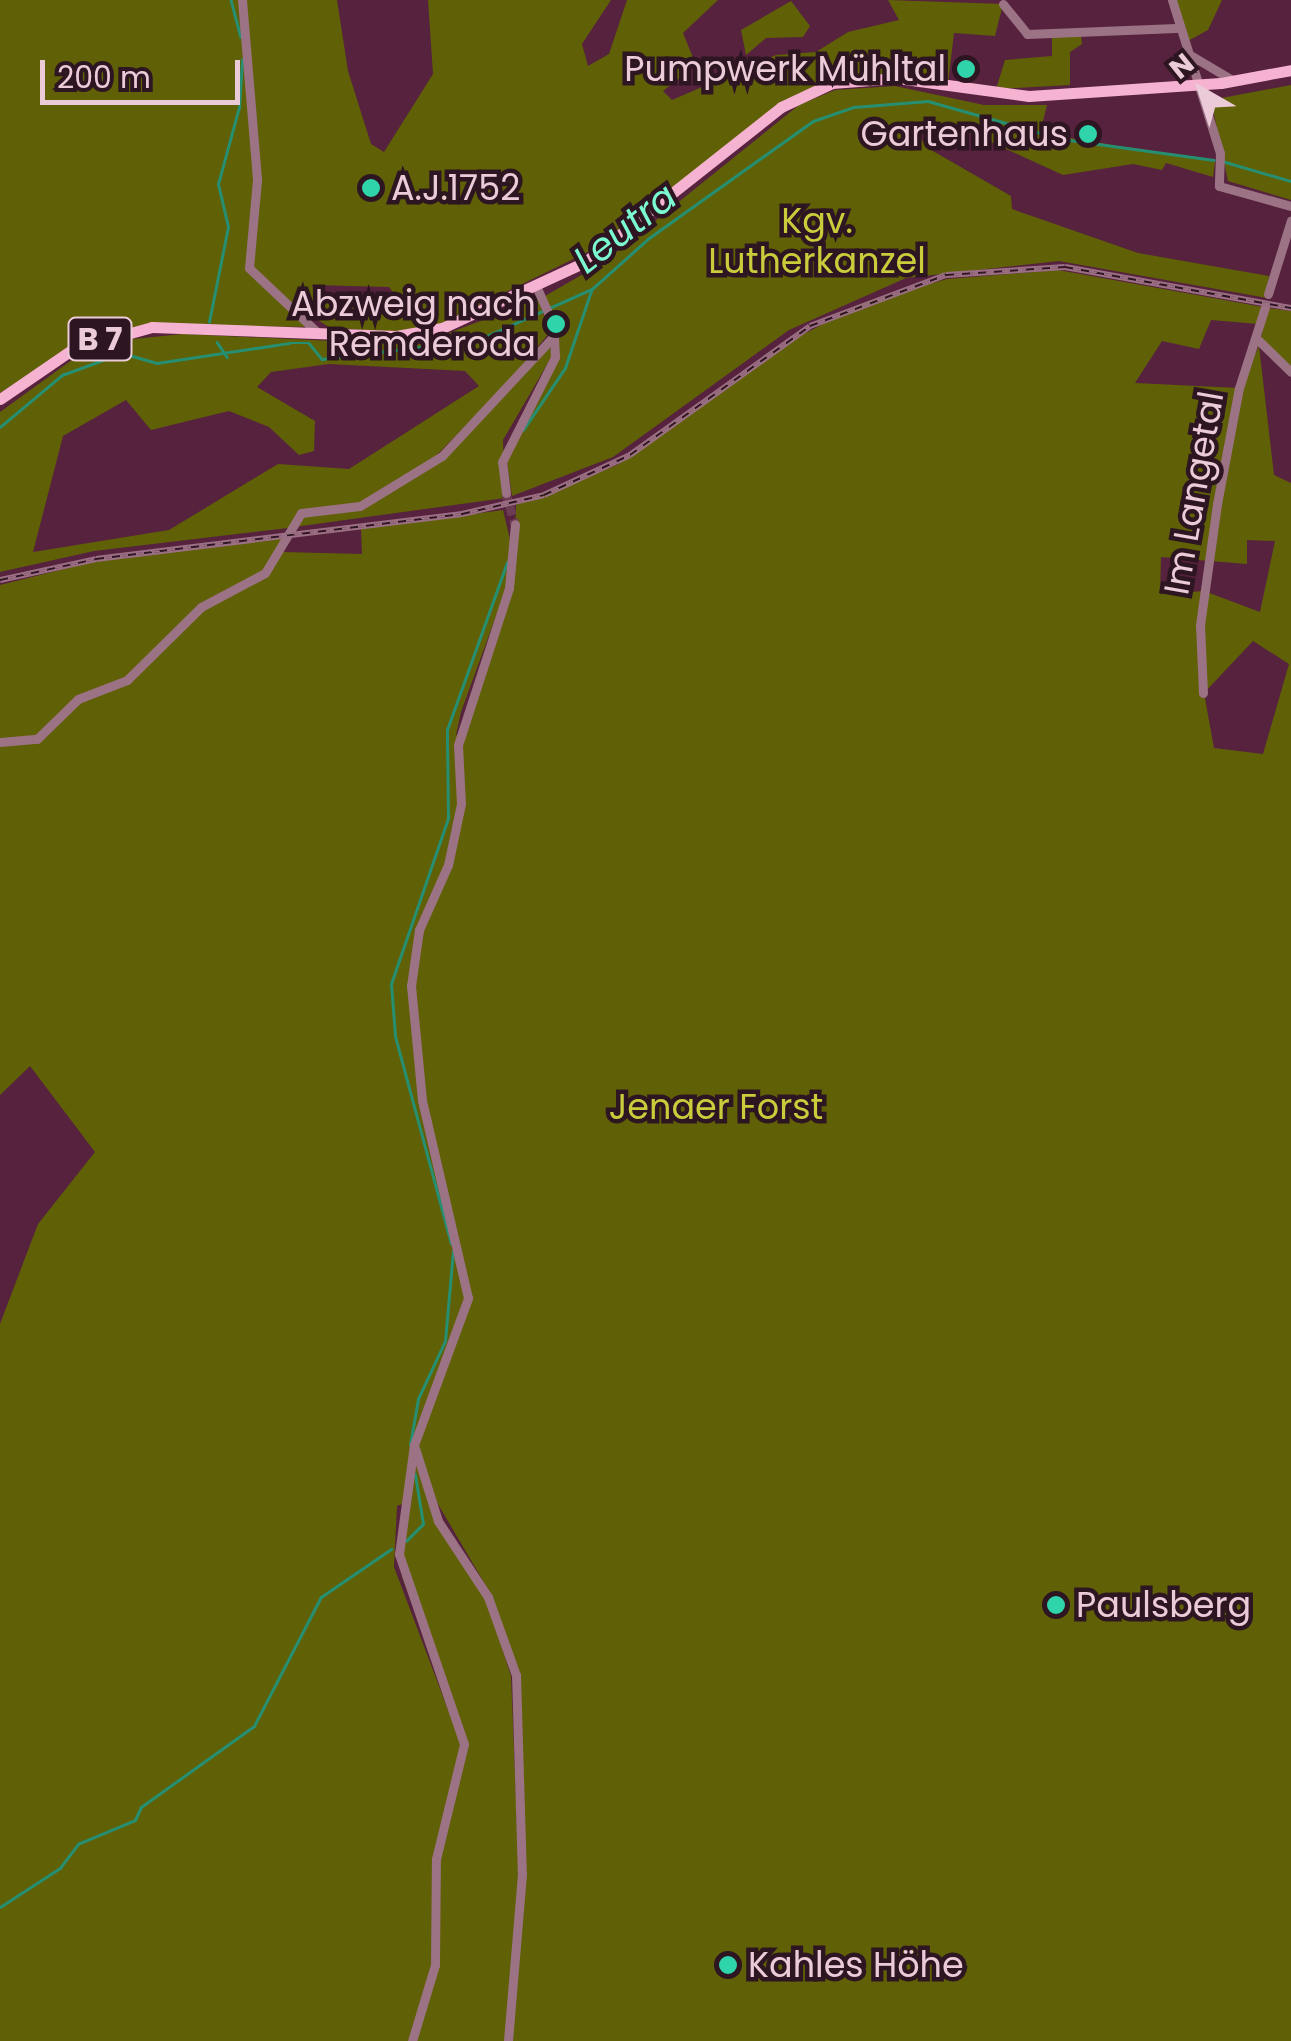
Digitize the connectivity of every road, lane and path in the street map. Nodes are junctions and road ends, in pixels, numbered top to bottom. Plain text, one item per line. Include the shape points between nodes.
1 (242, 0) edge
2 (1172, 0) edge
3 (1003, 4) dead end
4 (1176, 28) junction
5 (1192, 56) junction
6 (1291, 70) edge
7 (1234, 81) junction
8 (1198, 85) junction
9 (1291, 206) edge
10 (1291, 220) edge
11 (537, 288) junction
12 (1268, 294) dead end
13 (1265, 307) dead end
14 (316, 332) junction
15 (555, 335) junction
16 (1257, 339) junction
17 (1291, 372) edge
18 (0, 399) edge
19 (506, 493) tunnel mouth
20 (514, 524) tunnel mouth
21 (1204, 692) dead end
22 (0, 742) edge
23 (414, 1445) junction
24 (412, 2041) edge
25 (508, 2041) edge

1 - 14 street via 258,180 249,268
2 - 4 street
3 - 4 street via 1027,34
4 - 5 street
5 - 7 street
5 - 8 street
6 - 7 main road
7 - 8 main road
8 - 9 street via 1220,152 1219,186
8 - 11 main road, B 7 via 1012,96 853,79 800,95 601,250
10 - 12 street
11 - 14 main road, B 7 via 427,333
11 - 15 street
13 - 16 street, Im Langetal
14 - 18 main road, B 7 via 122,332 46,362
15 - 19 street via 551,368 502,462
15 - 22 street via 442,456 360,506 304,512 266,573 201,607 126,680 78,698 38,739
16 - 17 street
16 - 21 street, Im Langetal via 1239,388 1208,562
20 - 23 street via 509,588 458,745 462,804 448,865 419,930 411,986 422,1100 468,1298
23 - 24 street via 400,1568 464,1744 436,1859 435,1965
23 - 25 street via 438,1521 488,1597 516,1676 522,1874

